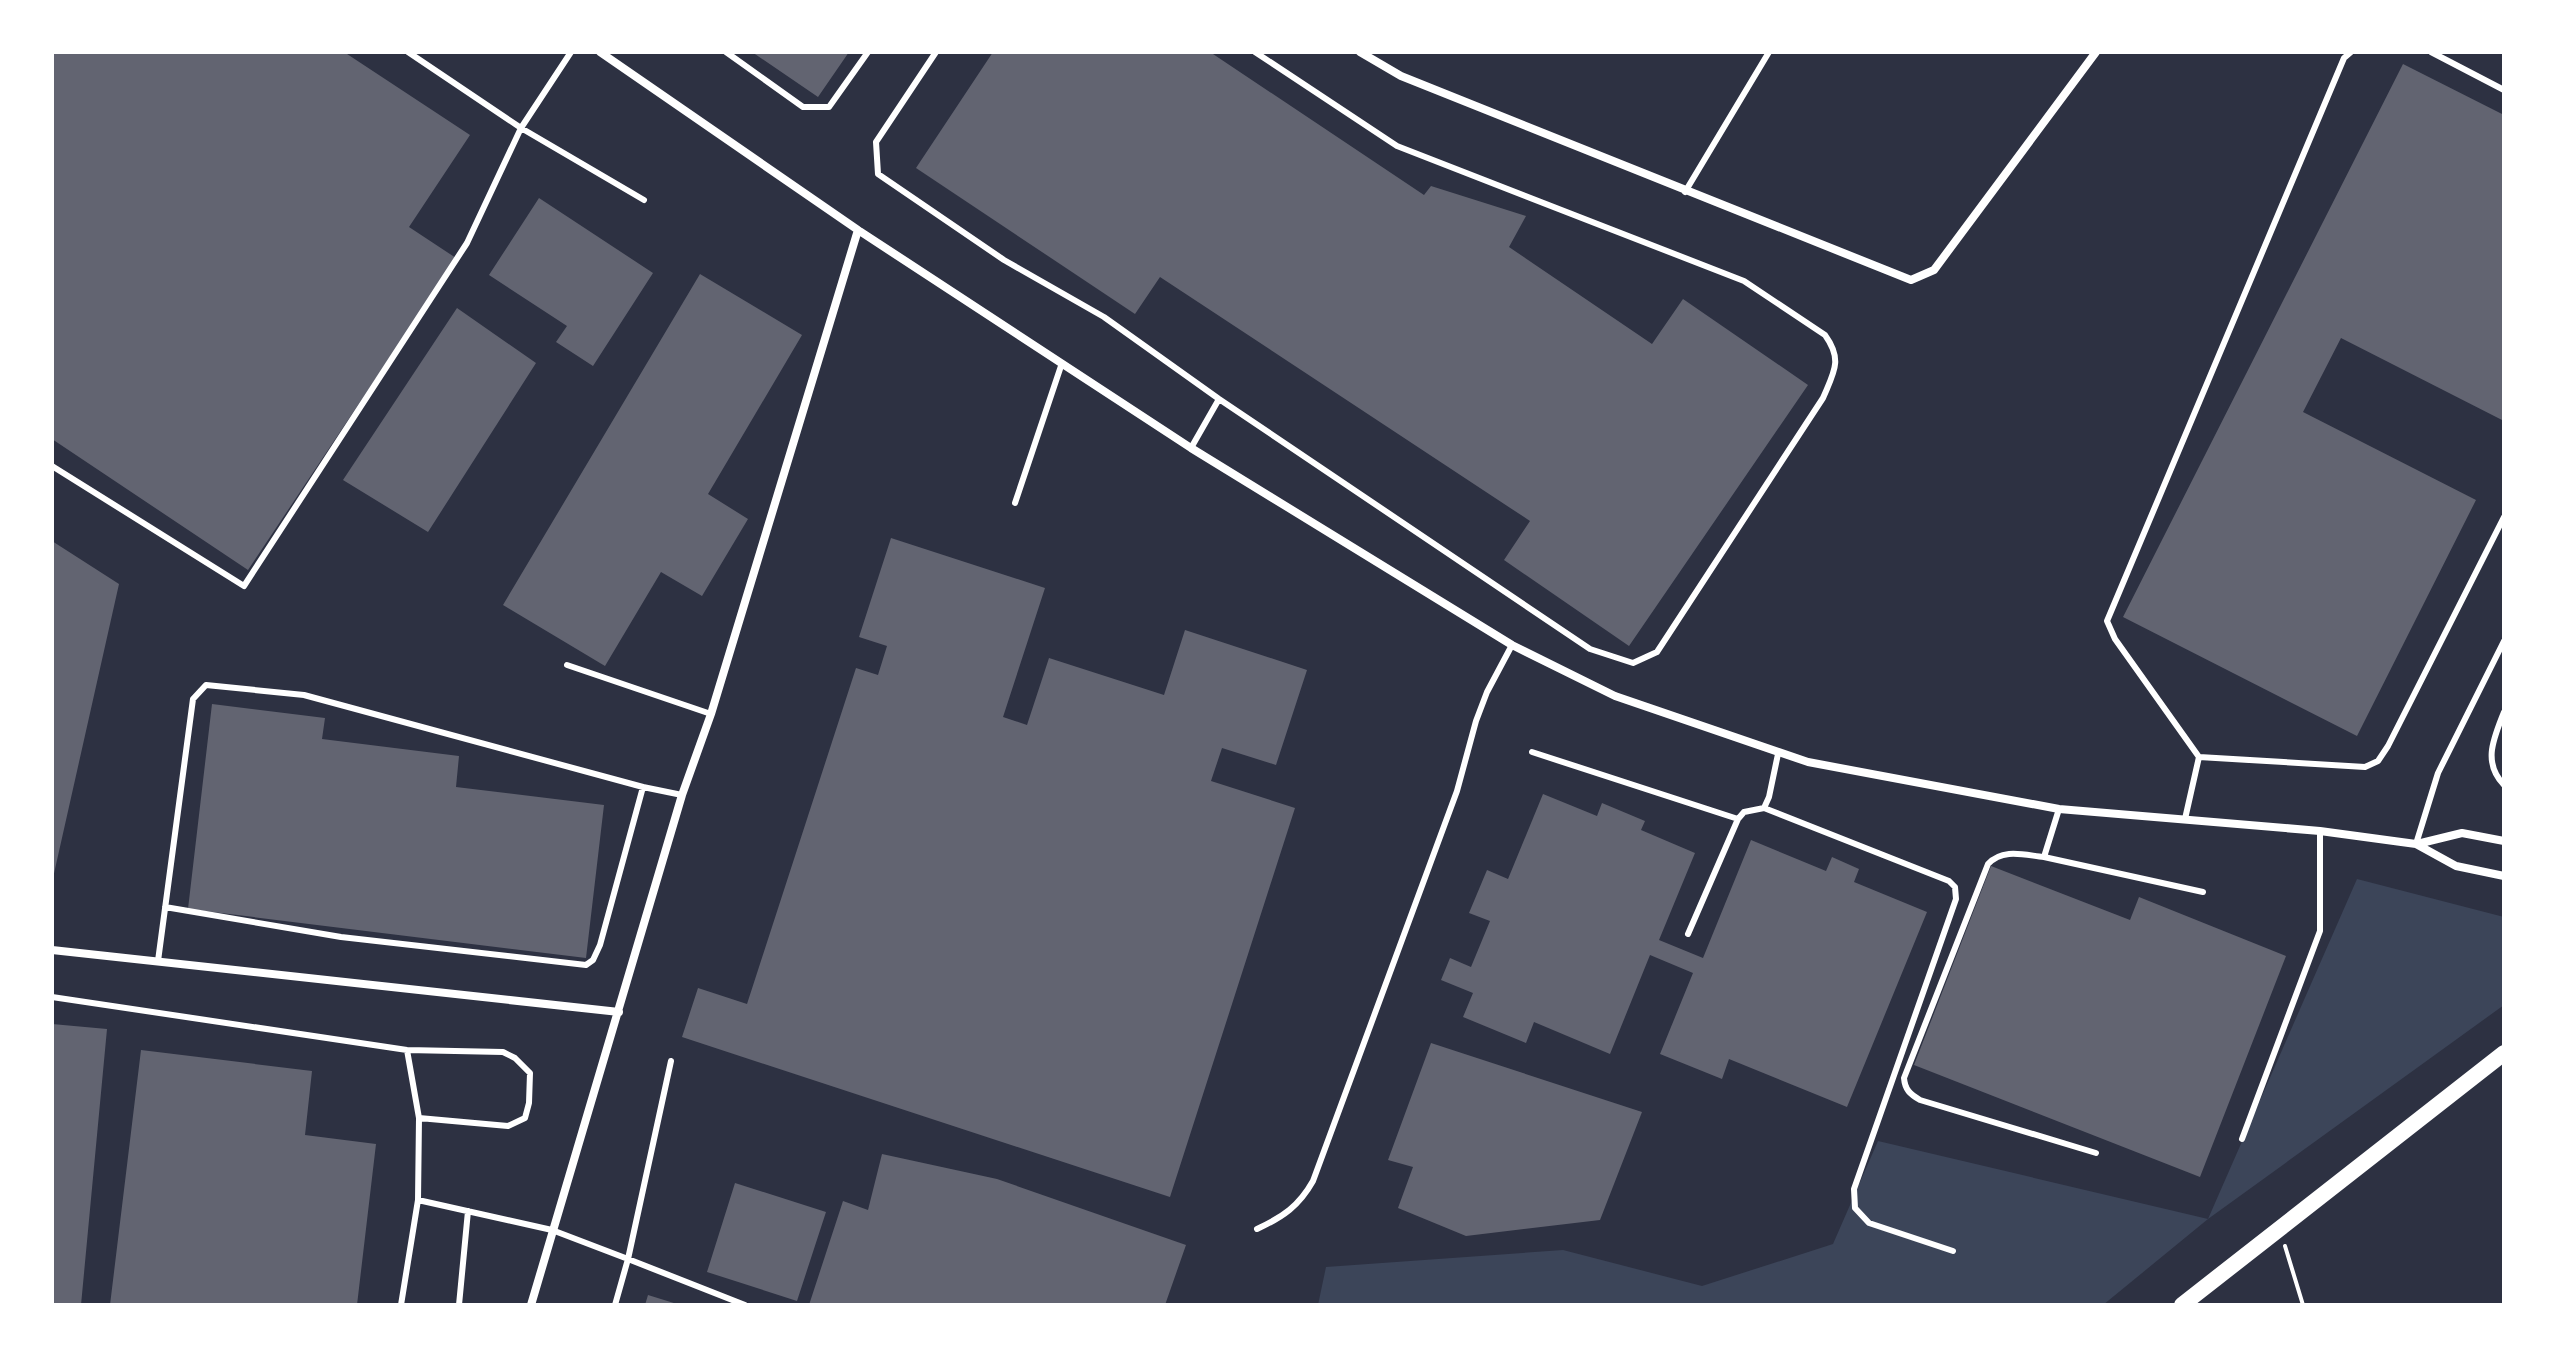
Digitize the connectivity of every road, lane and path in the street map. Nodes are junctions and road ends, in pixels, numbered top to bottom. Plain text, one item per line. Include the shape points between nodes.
1 (408, 52) edge
2 (571, 52) edge
3 (600, 52) edge
4 (726, 52) edge
5 (868, 52) edge
6 (936, 52) edge
7 (1255, 52) edge
8 (1360, 52) edge
9 (1769, 52) edge
10 (2096, 52) edge
11 (2351, 52) edge
12 (2431, 52) edge
13 (2504, 90) edge
14 (521, 128) junction
15 (1685, 192) junction
16 (644, 200) dead end
17 (858, 230) junction
18 (1062, 363) junction
19 (1219, 399) junction
20 (1191, 448) junction
21 (52, 466) edge
22 (1015, 503) dead end
23 (2504, 517) edge
24 (2504, 641) edge
25 (1512, 645) junction
26 (567, 665) dead end
27 (2504, 712) edge
28 (711, 714) junction
29 (1532, 752) dead end
30 (1778, 754) junction
31 (2199, 757) junction
32 (2504, 785) edge
33 (643, 787) junction
34 (682, 795) junction
35 (1764, 808) junction
36 (2059, 809) junction
37 (1738, 819) junction
38 (2185, 819) junction
39 (2320, 831) junction
40 (2504, 841) edge
41 (2416, 844) junction
42 (2044, 857) junction
43 (2504, 876) edge
44 (2203, 892) dead end
45 (165, 907) junction
46 (1688, 934) dead end
47 (52, 950) edge
48 (158, 961) junction
49 (52, 997) edge
50 (619, 1012) junction
51 (407, 1050) junction
52 (2504, 1053) edge
53 (671, 1061) dead end
54 (419, 1118) junction
55 (2242, 1139) dead end
56 (2096, 1153) dead end
57 (418, 1200) junction
58 (468, 1211) junction
59 (2279, 1228) junction
60 (1257, 1229) dead end
61 (552, 1230) junction
62 (1953, 1251) dead end
63 (628, 1259) junction
64 (401, 1305) edge
65 (459, 1305) edge
66 (531, 1305) edge
67 (615, 1305) edge
68 (745, 1305) edge
69 (2182, 1305) edge
70 (2303, 1305) edge

1 - 14 lane
2 - 14 lane
3 - 17 street
4 - 5 lane via 803,107 829,107
6 - 19 lane via 876,142 878,174 1004,260 1104,317
7 - 19 lane via 1397,146 1744,281 1825,335 1837,365 1823,398 1657,652 1633,663 1590,649
8 - 15 street via 1401,76
9 - 15 lane
10 - 15 street via 1934,270 1911,280
11 - 31 lane via 2344,58 2107,621
12 - 13 lane
14 - 16 lane
14 - 21 lane via 467,243 244,586
17 - 18 street
17 - 28 street
18 - 20 street
18 - 22 lane
19 - 20 lane
20 - 25 street
23 - 31 lane via 2378,761 2365,767
24 - 41 lane via 2438,773
25 - 30 street via 1615,696
25 - 60 lane via 1476,721 1457,791 1313,1181 1302,1201
26 - 28 lane
27 - 32 lane via 2490,749
28 - 34 street
29 - 37 lane
30 - 35 lane
30 - 36 street
31 - 38 lane
33 - 34 lane
33 - 45 lane via 600,945 586,965 341,937
33 - 45 lane via 304,695 206,685 193,699
34 - 50 street
35 - 37 lane via 1744,812
35 - 62 lane via 1955,887 1956,899 1854,1189 1855,1208 1869,1223
36 - 38 street
36 - 42 lane
37 - 46 lane
38 - 39 street
39 - 41 street
39 - 55 lane via 2320,931
40 - 41 street via 2462,833
41 - 43 street via 2456,866
42 - 44 lane
42 - 56 lane via 2006,853 1988,864 1905,1086 1920,1100
45 - 48 lane
47 - 48 street
48 - 50 street
49 - 51 lane
50 - 61 street
51 - 54 lane
51 - 54 lane via 503,1052 530,1073 525,1118 508,1126
52 - 59 main road
53 - 63 lane
54 - 57 lane
57 - 58 lane
57 - 64 lane
58 - 61 lane
58 - 65 lane
59 - 69 main road
59 - 70 path
61 - 63 lane
61 - 66 street
63 - 67 lane
63 - 68 lane

